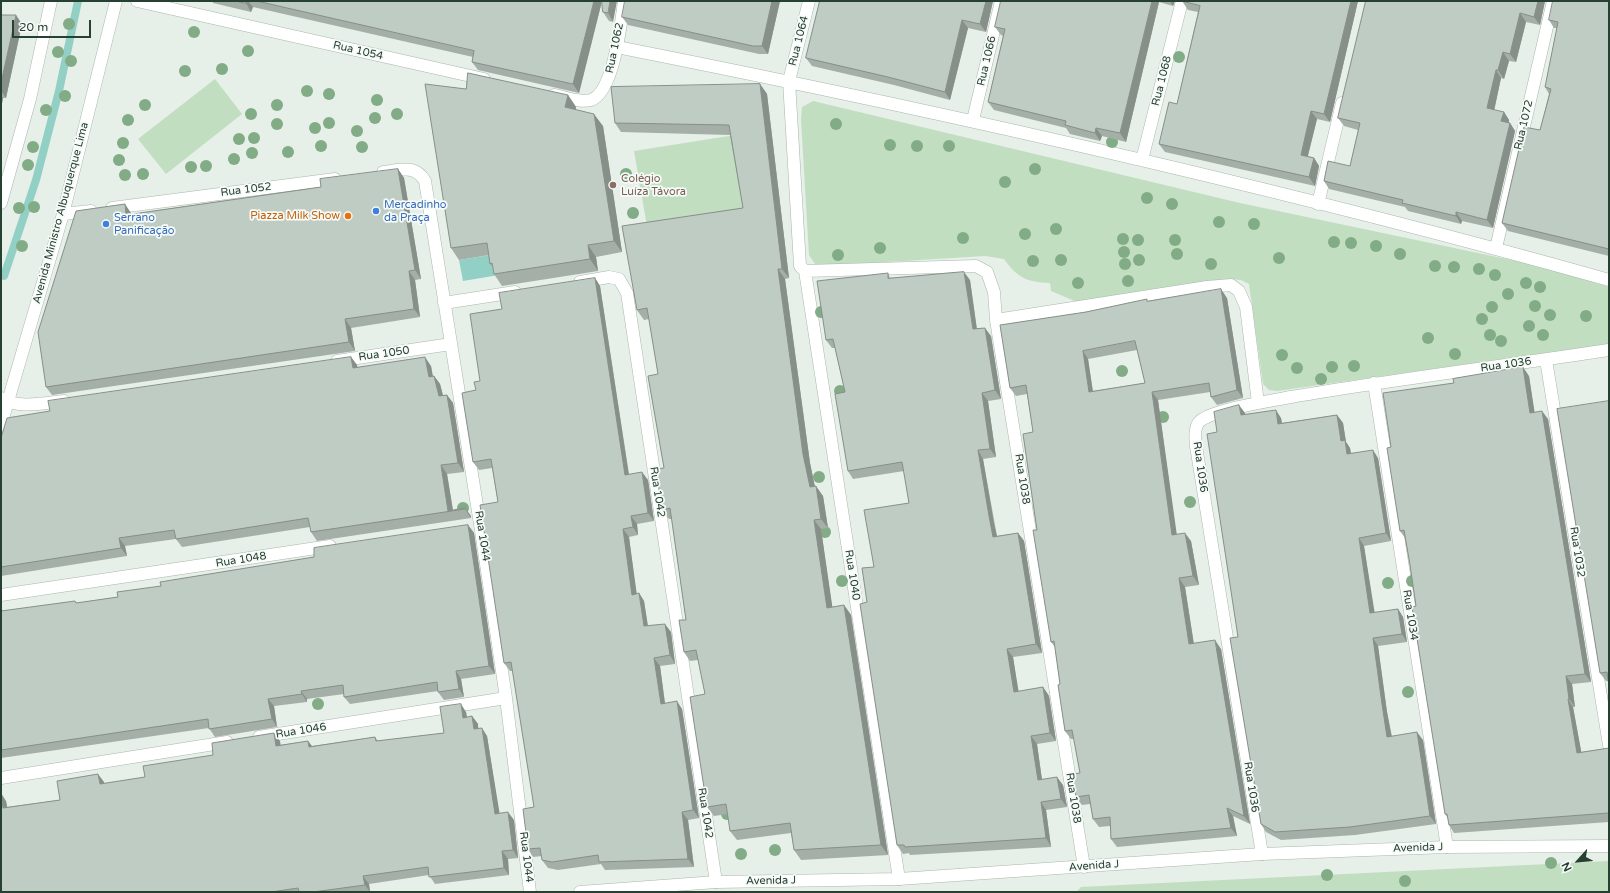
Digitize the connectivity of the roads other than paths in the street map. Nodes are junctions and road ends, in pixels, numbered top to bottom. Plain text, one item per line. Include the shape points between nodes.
1 (51, 1) edge
2 (116, 1) edge
3 (138, 1) edge
4 (624, 1) edge
5 (809, 1) edge
6 (1001, 1) edge
7 (1182, 1) edge
8 (1553, 1) edge
9 (617, 47) junction
10 (493, 81) edge
11 (789, 81) junction
12 (1345, 91) edge
13 (539, 92) edge
14 (973, 120) junction
15 (1142, 160) junction
16 (374, 174) edge
17 (343, 178) edge
18 (3, 190) edge
19 (1, 203) edge
20 (1318, 204) junction
21 (63, 214) junction
22 (1496, 248) junction
23 (805, 271) junction
24 (1609, 280) edge
25 (570, 284) edge
26 (531, 290) edge
27 (444, 303) junction
28 (996, 320) junction
29 (451, 344) junction
30 (1609, 350) edge
31 (1546, 360) junction
32 (329, 362) edge
33 (1374, 383) junction
34 (73, 399) edge
35 (5, 400) edge
36 (1258, 403) junction
37 (1, 424) edge
38 (480, 524) junction
39 (465, 526) edge
40 (339, 545) edge
41 (1, 596) edge
42 (506, 698) junction
43 (1609, 745) edge
44 (1, 778) edge
45 (1609, 846) edge
46 (1447, 847) junction
47 (1262, 854) junction
48 (1084, 867) junction
49 (899, 879) junction
50 (716, 882) junction
51 (530, 892) edge
52 (580, 892) edge

1 - 18 street via 30,99
2 - 21 street, Avenida Ministro Albuquerque Lima
3 - 10 street, Rua 1054
4 - 9 street, Rua 1062
5 - 11 street, Rua 1064
6 - 14 street, Rua 1066
7 - 15 street, Rua 1068
8 - 22 street, Rua 1072
9 - 11 street
9 - 13 street, Rua 1062 via 609,78 597,97 578,100
11 - 14 street
11 - 23 street, Rua 1064 via 800,266
12 - 20 street
14 - 15 street
15 - 20 street
16 - 27 street, Rua 1044 via 416,170 425,181
17 - 21 street, Rua 1052
18 - 19 street
20 - 22 street
21 - 35 street, Avenida Ministro Albuquerque Lima
22 - 24 street
23 - 28 street, Rua 1038 via 976,266 988,272 994,292
23 - 49 street, Rua 1040
25 - 50 street, Rua 1042 via 609,277 619,280 627,293
26 - 27 street
27 - 29 street, Rua 1044
28 - 36 street via 1231,285 1239,291 1246,307
28 - 48 street, Rua 1038
29 - 32 street, Rua 1050
29 - 38 street, Rua 1044
30 - 31 street, Rua 1036
31 - 33 street, Rua 1036
31 - 43 street, Rua 1032
33 - 36 street, Rua 1036
33 - 46 street, Rua 1034
34 - 35 street via 36,404
35 - 37 street, Avenida Ministro Albuquerque Lima
36 - 47 street, Rua 1036 via 1209,415 1199,422 1195,433
38 - 39 street
38 - 42 street, Rua 1044
40 - 41 street, Rua 1048
42 - 44 street, Rua 1046
42 - 51 street, Rua 1044
45 - 46 street, Avenida J
46 - 47 street, Avenida J
47 - 48 street, Avenida J
48 - 49 street, Avenida J
49 - 50 street, Avenida J
50 - 52 street, Avenida J

